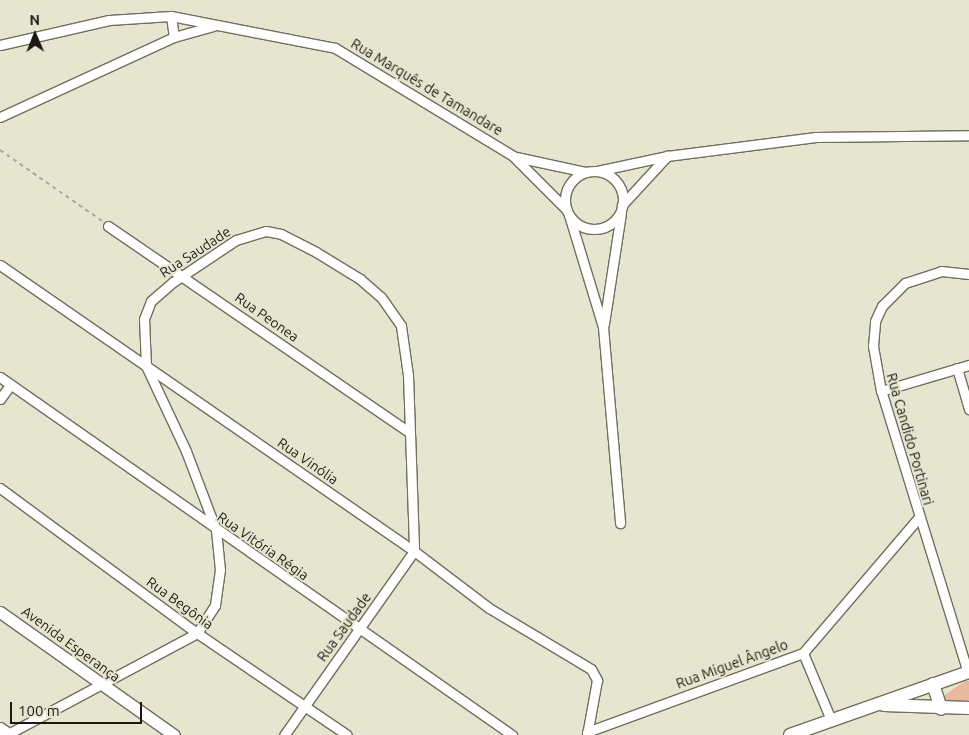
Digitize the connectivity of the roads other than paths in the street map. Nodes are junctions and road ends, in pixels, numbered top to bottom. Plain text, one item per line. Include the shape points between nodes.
1 (171, 16) junction
2 (219, 25) junction
3 (174, 37) junction
4 (0, 45) edge
5 (0, 117) edge
6 (969, 135) edge
7 (513, 156) junction
8 (667, 156) junction
9 (597, 171) junction
10 (586, 172) junction
11 (622, 207) junction
12 (568, 212) junction
13 (108, 226) road end
14 (0, 265) edge
15 (969, 274) edge
16 (184, 276) junction
17 (603, 327) junction
18 (969, 365) edge
19 (146, 366) junction
20 (957, 368) junction
21 (0, 377) edge
22 (10, 385) junction
23 (881, 391) junction
24 (0, 399) edge
25 (969, 409) edge
26 (410, 433) junction
27 (0, 488) edge
28 (918, 517) junction
29 (620, 522) dead end
30 (216, 530) junction
31 (414, 551) junction
32 (0, 612) edge
33 (359, 630) junction
34 (197, 633) junction
35 (803, 652) junction
36 (969, 672) edge
37 (101, 684) junction
38 (934, 684) junction
39 (879, 705) junction
40 (304, 706) junction
41 (969, 708) edge
42 (941, 709) junction
43 (969, 718) edge
44 (831, 720) junction
45 (6, 732) edge
46 (587, 734) edge
47 (798, 734) edge
48 (174, 735) edge
49 (284, 735) edge
50 (347, 735) edge
51 (512, 735) edge

1 - 2 street, Rua Marquês de Tamandare
1 - 3 street
1 - 4 street, Rua Marquês de Tamandare via 110,20
2 - 3 street
2 - 7 street, Rua Marquês de Tamandare via 309,41 344,52
3 - 5 street
6 - 8 street via 816,137
7 - 10 street, Rua Marquês de Tamandare
7 - 12 street, Rua Marquês de Tamandare
8 - 9 street
8 - 11 street
9 - 10 street
9 - 11 street via 610,176 619,186
10 - 12 street via 568,187
11 - 12 street via 617,217 602,228 583,226
11 - 17 street, Rua Marquês de Tamandare
12 - 17 street, Rua Marquês de Tamandare
13 - 16 street, Rua Peonea
14 - 19 street, Rua Vinólia
15 - 23 street, Rua Candido Portinari via 941,271 923,274 905,283 882,306 876,321 873,346
16 - 19 street, Rua Saudade via 166,287 147,309 142,329
16 - 26 street, Rua Peonea
16 - 26 street, Rua Saudade via 236,240 266,231 282,234 360,279 387,304 401,326 408,375
17 - 29 street, Rua Marquês de Tamandare
18 - 20 street
19 - 30 street, Rua Saudade via 186,451
19 - 31 street, Rua Vinólia
20 - 23 street
20 - 25 street
21 - 22 street, Rua Vitória Régia
22 - 24 street
22 - 30 street, Rua Vitória Régia
23 - 28 street, Rua Candido Portinari
26 - 31 street, Rua Saudade
27 - 34 street, Rua Begônia
28 - 35 street, Rua Miguel Ângelo
28 - 36 street, Rua Candido Portinari
30 - 33 street, Rua Vitória Régia
30 - 34 street, Rua Saudade via 220,589 215,605
31 - 33 street, Rua Saudade
31 - 46 street, Rua Vinólia via 489,608 591,668 597,680
32 - 37 street, Avenida Esperança
33 - 40 street, Rua Saudade
33 - 51 street, Rua Vitória Régia
34 - 37 street, Rua Saudade
34 - 40 street, Rua Begônia
35 - 44 street
35 - 46 street, Rua Miguel Ângelo
36 - 38 main road
37 - 45 street, Rua Saudade
37 - 48 street, Avenida Esperança
38 - 39 main road
38 - 42 main road
39 - 42 main road
39 - 44 main road
40 - 49 street, Rua Saudade
40 - 50 street, Rua Begônia
41 - 42 main road
42 - 43 main road
44 - 47 main road

